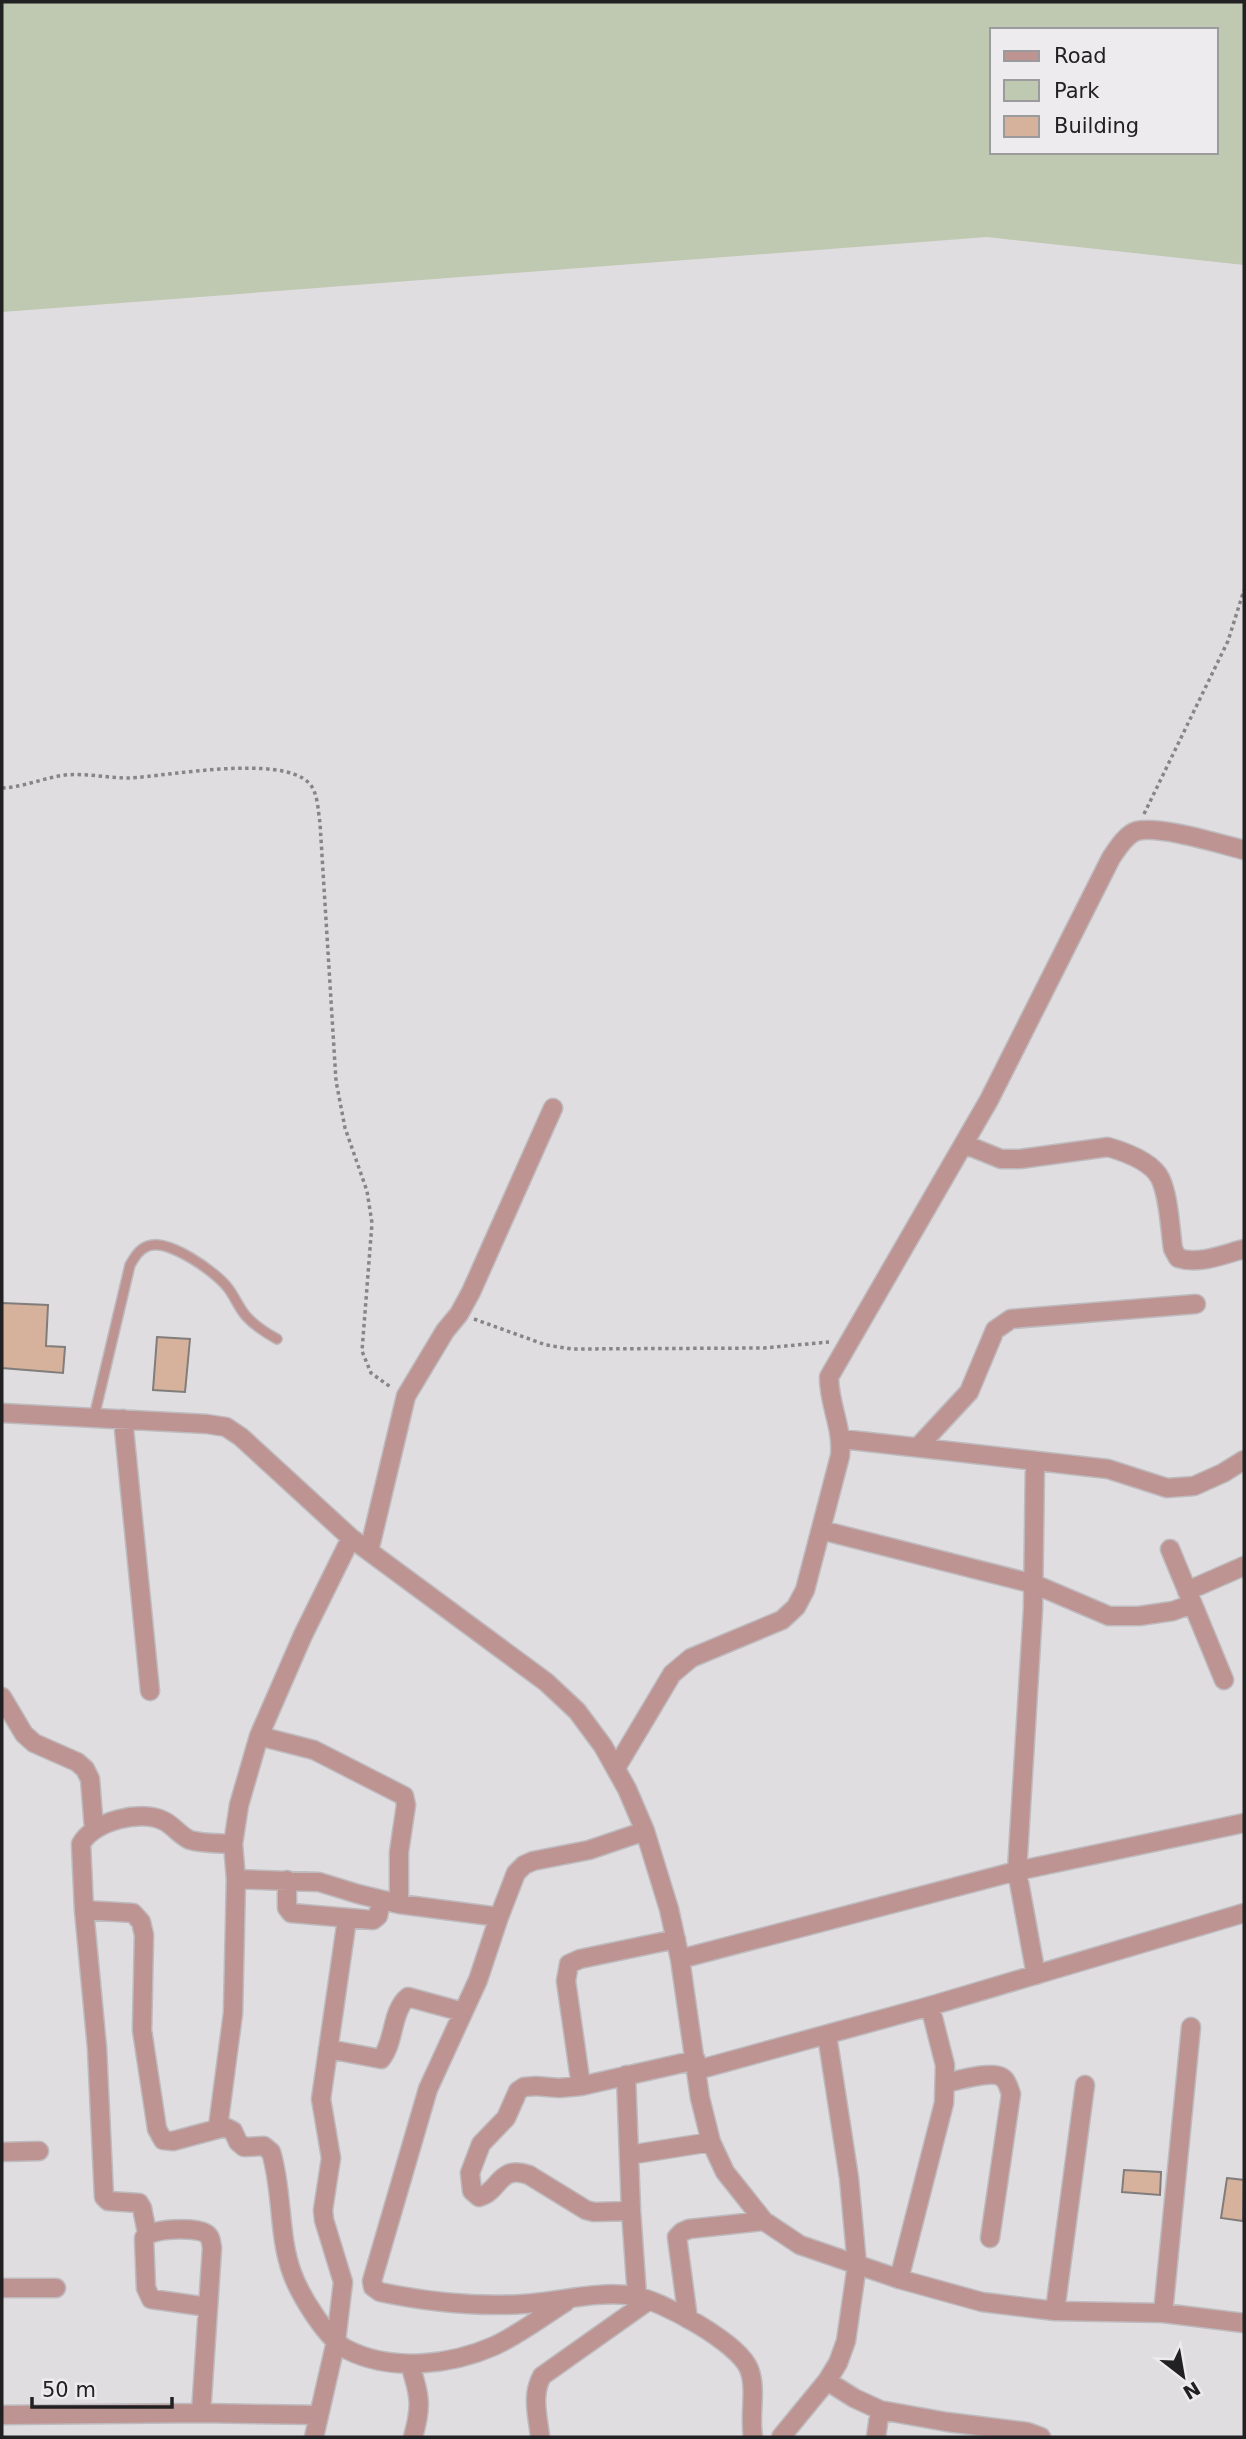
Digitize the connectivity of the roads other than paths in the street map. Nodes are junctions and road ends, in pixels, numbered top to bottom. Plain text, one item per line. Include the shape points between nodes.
1 (1244, 850) edge
2 (553, 1108) dead end
3 (964, 1144) junction
4 (1244, 1249) edge
5 (1196, 1304) dead end
6 (277, 1339) dead end
7 (2, 1413) edge
8 (94, 1417) junction
9 (123, 1419) junction
10 (842, 1439) junction
11 (918, 1447) junction
12 (1244, 1460) edge
13 (1035, 1461) junction
14 (821, 1530) junction
15 (351, 1538) junction
16 (1170, 1549) dead end
17 (369, 1551) junction
18 (1244, 1566) edge
19 (1034, 1584) junction
20 (1190, 1598) junction
21 (1224, 1680) dead end
22 (150, 1691) dead end
23 (2, 1697) edge
24 (259, 1736) junction
25 (617, 1768) junction
26 (1244, 1824) edge
27 (94, 1829) junction
28 (645, 1831) junction
29 (233, 1844) junction
30 (1017, 1871) junction
31 (236, 1879) junction
32 (287, 1880) junction
33 (381, 1900) junction
34 (399, 1904) junction
35 (84, 1910) junction
36 (1244, 1913) edge
37 (499, 1917) junction
38 (346, 1919) junction
39 (676, 1939) junction
40 (680, 1959) junction
41 (1036, 1975) junction
42 (930, 2006) junction
43 (463, 2012) junction
44 (1191, 2027) dead end
45 (827, 2035) junction
46 (328, 2049) junction
47 (696, 2065) junction
48 (626, 2076) junction
49 (946, 2082) junction
50 (1085, 2085) dead end
51 (581, 2086) junction
52 (218, 2127) junction
53 (712, 2142) junction
54 (39, 2151) dead end
55 (2, 2152) edge
56 (629, 2155) junction
57 (631, 2211) junction
58 (764, 2221) junction
59 (147, 2234) junction
60 (990, 2238) dead end
61 (857, 2264) junction
62 (899, 2279) junction
63 (343, 2281) junction
64 (373, 2287) junction
65 (2, 2288) edge
66 (56, 2288) dead end
67 (570, 2299) junction
68 (643, 2299) junction
69 (208, 2307) junction
70 (1055, 2311) junction
71 (1163, 2314) junction
72 (688, 2319) junction
73 (1244, 2323) edge
74 (336, 2341) junction
75 (410, 2365) junction
76 (827, 2381) junction
77 (880, 2410) junction
78 (201, 2413) junction
79 (2, 2415) edge
80 (318, 2415) junction
81 (946, 2430) edge
82 (314, 2437) edge
83 (413, 2437) edge
84 (540, 2437) edge
85 (753, 2437) edge
86 (781, 2437) edge
87 (876, 2437) edge
88 (1041, 2437) edge

1 - 3 street via 1155,830 1135,831 1122,843
2 - 17 street via 459,1314 406,1396
3 - 4 street via 1001,1159 1108,1147 1121,1151 1159,1176 1178,1258 1200,1260
3 - 10 street via 829,1377 829,1395
5 - 11 street via 1003,1323 995,1330 969,1392
6 - 8 lane via 245,1315 230,1290 208,1269 174,1249 150,1244 130,1265
7 - 8 street
8 - 9 street
9 - 15 street via 226,1427
9 - 22 street
10 - 11 street
10 - 14 street
11 - 13 street
12 - 13 street via 1209,1480 1179,1489 1108,1469
13 - 19 street
14 - 19 street
14 - 25 street via 796,1607 782,1620 691,1658 673,1674
15 - 17 street
15 - 24 street
16 - 20 street
17 - 25 street via 546,1682 577,1711
18 - 20 street
19 - 20 street via 1109,1616 1173,1611
19 - 30 street
20 - 21 street
23 - 27 street via 34,1743 85,1769
24 - 29 street
24 - 34 street via 314,1750 404,1796
25 - 28 street
26 - 30 street
27 - 29 street via 127,1818 154,1817 189,1839
27 - 35 street via 81,1844
28 - 37 street via 524,1865 516,1873
28 - 39 street
29 - 31 street
30 - 40 street
30 - 41 street
31 - 32 street
31 - 52 street via 233,2012
32 - 33 street via 320,1882
32 - 38 street via 291,1913
33 - 34 street
33 - 38 street via 373,1920
34 - 37 street
35 - 52 street via 133,1913 141,1922 142,2031 157,2129 163,2140
35 - 59 street via 104,2197 139,2203
36 - 41 street
37 - 43 street
38 - 46 street
39 - 40 street
39 - 51 street via 569,1964 566,1982
40 - 47 street
41 - 42 street
42 - 45 street
42 - 49 street
43 - 46 street via 408,1997 402,2002 381,2059
43 - 64 street via 428,2089 373,2273
44 - 71 street
45 - 47 street
45 - 61 street
46 - 63 street via 321,2099 331,2158 323,2210
47 - 48 street
47 - 53 street
48 - 51 street
48 - 56 street
49 - 60 street via 994,2074 1007,2082 1011,2094
49 - 62 street via 939,2127
50 - 70 street
51 - 57 street via 536,2086 517,2091 506,2118 481,2144 470,2173 472,2191 479,2197 485,2195 499,2179 521,2172 586,2210
52 - 74 street via 233,2131 244,2147 264,2146 271,2152 292,2274
53 - 56 street
53 - 58 street via 725,2172
54 - 55 street
56 - 57 street
57 - 68 street
58 - 61 street via 800,2245
58 - 72 street via 689,2230 677,2236
59 - 69 street via 146,2288 151,2299
59 - 69 street via 195,2230 207,2234 212,2248
61 - 62 street
61 - 76 street via 846,2341
62 - 70 street via 982,2302
63 - 64 street
63 - 74 street
64 - 67 street via 437,2302 506,2304
65 - 66 street
67 - 68 street via 621,2295
67 - 75 street via 496,2345 466,2356
68 - 72 street
68 - 84 street via 542,2376 535,2399
69 - 78 street
70 - 71 street
71 - 73 street
72 - 85 street via 730,2345 748,2368
74 - 75 street via 361,2355
74 - 80 street
75 - 83 street via 421,2406
76 - 77 street
76 - 86 street
77 - 81 street
77 - 87 street
78 - 79 street
78 - 80 street
80 - 82 street
81 - 88 street via 1027,2432

